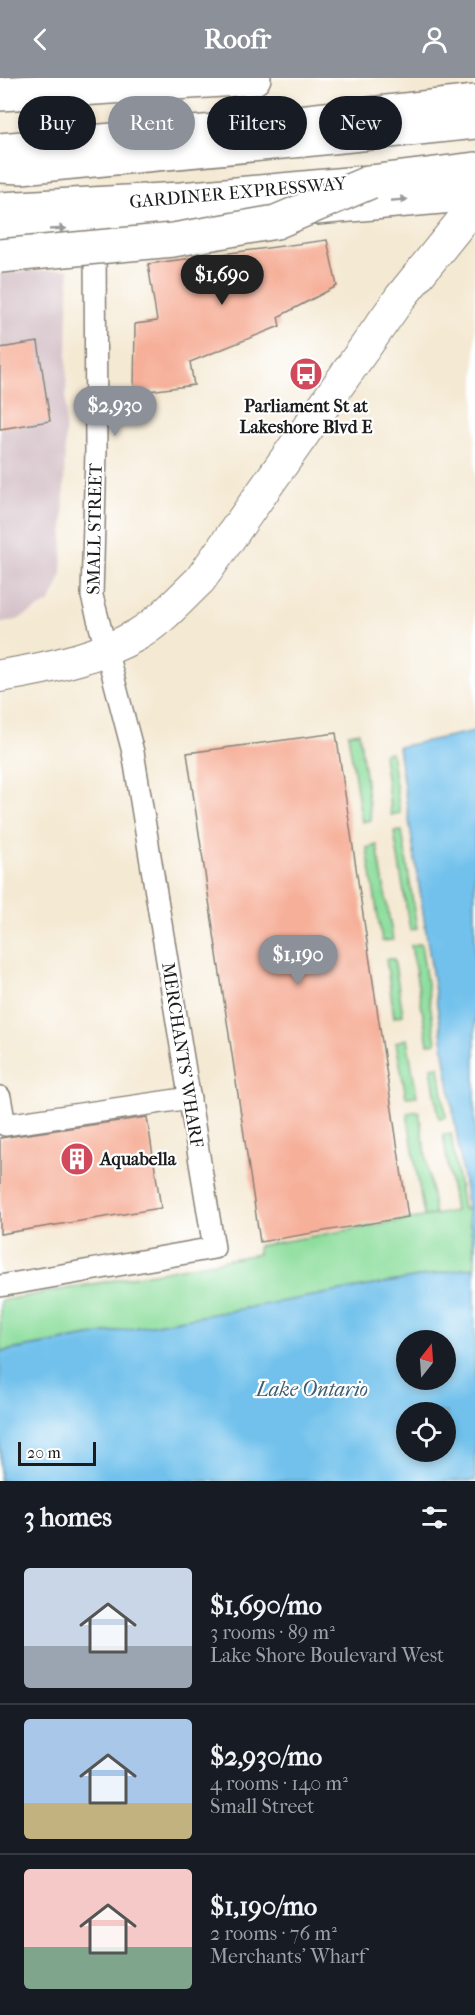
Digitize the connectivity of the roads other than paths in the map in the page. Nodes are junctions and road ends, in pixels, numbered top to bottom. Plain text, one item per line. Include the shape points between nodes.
1 (254, 78) edge
2 (0, 94) edge
3 (475, 102) edge
4 (475, 122) edge
5 (0, 150) edge
6 (0, 166) edge
7 (475, 169) edge
8 (370, 182) junction
9 (475, 194) edge
10 (475, 205) edge
11 (0, 208) edge
12 (95, 227) junction
13 (0, 233) edge
14 (0, 256) edge
15 (105, 650) junction
16 (0, 676) edge
17 (0, 1096) edge
18 (190, 1098) junction
19 (0, 1286) edge

1 - 2 highway
3 - 5 highway via 238,129
4 - 6 highway
7 - 8 highway, GARDINER EXPRESSWAY
8 - 11 highway, GARDINER EXPRESSWAY via 181,199
8 - 14 highway, bridge via 276,222 173,240
12 -> 9 highway
10 - 15 main road via 400,298 200,580 158,620
13 -> 12 highway
12 - 15 street, SMALL STREET via 92,596
15 - 16 main road
15 - 18 street, MERCHANTS' WHARF via 133,752
17 - 18 street via 5,1125
18 - 19 street, MERCHANTS' WHARF via 214,1248

